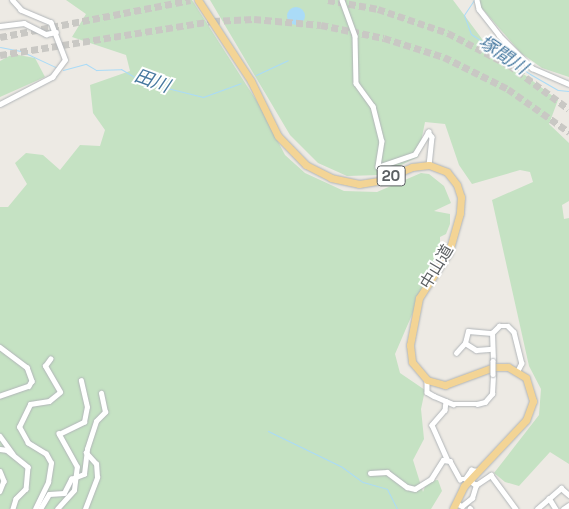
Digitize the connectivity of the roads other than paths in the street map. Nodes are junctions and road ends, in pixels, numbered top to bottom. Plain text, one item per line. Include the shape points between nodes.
1 (12, 0) edge
2 (198, 0) edge
3 (342, 0) edge
4 (478, 0) edge
5 (0, 26) edge
6 (56, 32) junction
7 (569, 84) edge
8 (0, 104) edge
9 (429, 165) junction
10 (492, 333) junction
11 (465, 343) junction
12 (0, 347) edge
13 (492, 349) junction
14 (456, 353) dead end
15 (50, 359) dead end
16 (518, 371) junction
17 (427, 380) junction
18 (81, 381) dead end
19 (101, 393) dead end
20 (0, 396) edge
21 (446, 401) junction
22 (0, 436) edge
23 (0, 449) edge
24 (86, 453) junction
25 (13, 455) junction
26 (447, 459) junction
27 (0, 471) edge
28 (478, 471) junction
29 (370, 473) dead end
30 (76, 477) junction
31 (473, 483) junction
32 (0, 492) edge
33 (569, 495) edge
34 (549, 498) junction
35 (569, 505) edge
36 (455, 506) edge
37 (13, 509) edge
38 (35, 509) edge
39 (40, 509) edge
40 (57, 509) edge
41 (85, 509) edge
42 (516, 509) edge
43 (537, 509) edge
44 (556, 509) edge
45 (563, 509) edge

1 - 6 street via 21,10 46,18
2 - 9 highway, 20 via 251,81 278,136 306,165 332,178 359,184 378,181 412,167
3 - 9 street via 355,36 356,83 373,106 382,141 378,167 415,154 428,132 432,137
4 - 7 street via 479,9 499,35 532,68
5 - 6 street via 24,23 46,34
6 - 8 street via 65,60 60,71
9 - 17 highway, 中山道 / 20 via 451,176 459,189 461,202 449,252 422,291 415,314 411,357 416,369
10 - 11 street via 468,331
10 - 13 street
10 - 16 street via 499,326 512,328 522,363
11 - 13 street via 476,350
11 - 14 street
12 - 20 street via 27,367 32,381 29,386
13 - 21 street, bridge via 492,394 485,402 461,405
15 - 38 street via 45,366 60,392 49,402 30,404 19,427 28,442 46,454 51,463 48,482
16 - 17 highway via 494,367 450,385
16 - 28 highway via 531,387 532,409 523,424
17 - 21 street via 427,392
18 - 30 street via 86,407 84,422 59,434 74,461
19 - 24 street via 105,412 96,421
21 - 26 street via 445,410 432,424
22 - 25 street
23 - 25 street
24 - 30 street via 84,474
24 - 41 street via 96,464 97,478
25 - 37 street via 26,464 28,471 26,489 16,499
26 - 28 street via 460,479 465,479 471,470
26 - 29 street via 441,462 431,479 415,489 406,488 387,472
27 - 32 street via 4,480
28 - 31 highway
30 - 39 street via 64,493 47,496
30 - 40 street via 72,495
31 - 36 highway
31 - 36 street via 472,498 462,506
31 - 42 street via 491,475
33 - 34 street via 561,488
34 - 43 street
34 - 44 street
35 - 45 street

